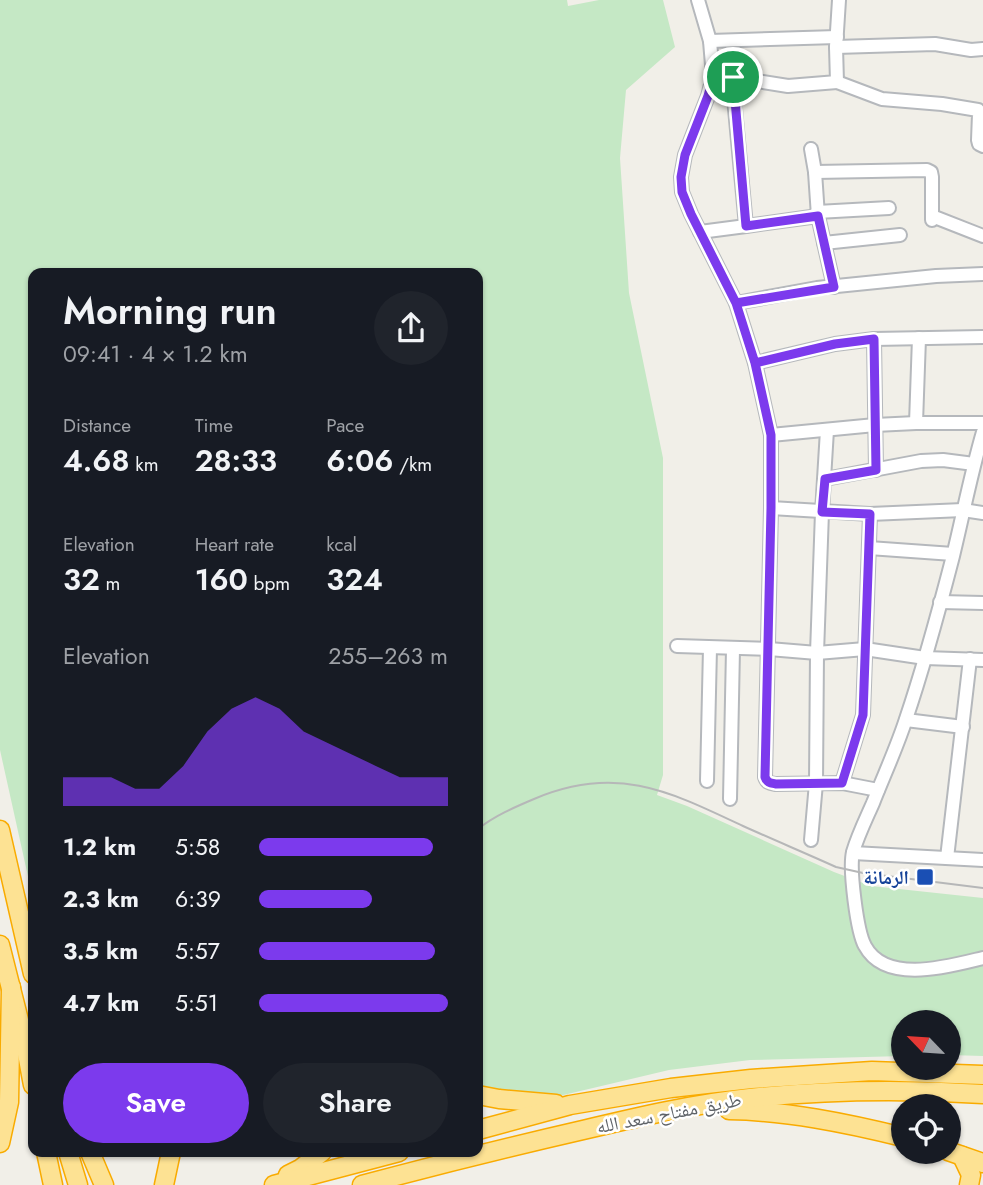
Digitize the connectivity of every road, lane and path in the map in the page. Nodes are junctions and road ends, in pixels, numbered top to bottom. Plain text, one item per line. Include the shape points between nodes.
1 (698, 0) edge
2 (839, 0) edge
3 (710, 41) junction
4 (836, 42) junction
5 (983, 49) edge
6 (733, 77) junction
7 (713, 78) junction
8 (837, 82) junction
9 (983, 146) edge
10 (811, 149) dead end
11 (815, 172) junction
12 (889, 208) dead end
13 (817, 214) junction
14 (746, 226) junction
15 (700, 232) junction
16 (900, 236) dead end
17 (983, 236) edge
18 (824, 243) junction
19 (983, 274) edge
20 (834, 287) junction
21 (736, 303) junction
22 (983, 337) edge
23 (919, 338) junction
24 (874, 339) junction
25 (755, 363) junction
26 (916, 423) junction
27 (983, 423) edge
28 (875, 425) junction
29 (827, 430) junction
30 (983, 432) edge
31 (771, 435) junction
32 (978, 458) edge
33 (876, 470) junction
34 (825, 479) junction
35 (771, 508) junction
36 (962, 510) junction
37 (822, 512) junction
38 (983, 513) edge
39 (870, 514) junction
40 (869, 548) junction
41 (953, 554) junction
42 (940, 602) junction
43 (983, 603) edge
44 (677, 646) dead end
45 (710, 648) junction
46 (733, 649) junction
47 (769, 649) junction
48 (865, 649) junction
49 (817, 653) junction
50 (925, 657) junction
51 (977, 659) edge
52 (906, 720) junction
53 (963, 727) junction
54 (707, 781) dead end
55 (817, 783) junction
56 (842, 783) junction
57 (878, 790) junction
58 (730, 799) dead end
59 (0, 830) edge
60 (811, 840) dead end
61 (853, 853) junction
62 (947, 858) junction
63 (983, 860) edge
64 (0, 945) edge
65 (28, 952) edge
66 (983, 958) edge
67 (11, 987) junction
68 (28, 1059) edge
69 (983, 1075) edge
70 (983, 1094) edge
71 (483, 1096) edge
72 (570, 1105) junction
73 (673, 1109) junction
74 (483, 1129) edge
75 (891, 1134) edge
76 (0, 1143) edge
77 (483, 1153) edge
78 (961, 1155) edge
79 (47, 1157) edge
80 (70, 1157) edge
81 (92, 1157) edge
82 (170, 1157) edge
83 (316, 1157) edge
84 (380, 1157) edge
85 (465, 1157) edge
86 (467, 1157) edge
87 (961, 1161) edge
88 (983, 1163) edge
89 (53, 1185) edge
90 (78, 1185) edge
91 (104, 1185) edge
92 (164, 1185) edge
93 (263, 1185) edge
94 (274, 1185) edge
95 (362, 1185) edge
96 (404, 1185) edge
97 (969, 1185) edge

1 - 3 street
2 - 4 street
3 - 4 street
3 - 7 street
4 - 5 street
4 - 8 street
6 - 7 street
6 - 8 street via 780,86
6 - 14 street
7 - 15 street via 681,177 682,192
8 - 9 street via 882,99 978,110 978,140
10 - 11 street
11 - 13 street
11 - 17 street via 927,170 932,177 932,218
12 - 13 street
13 - 14 street
13 - 18 street
14 - 15 street
15 - 21 street
16 - 18 street
18 - 20 street
19 - 20 street
20 - 21 street
21 - 25 street
22 - 23 street
23 - 24 street
23 - 26 street
24 - 25 street
24 - 28 street
25 - 31 street
26 - 27 street
26 - 28 street
28 - 29 street
28 - 33 street
29 - 31 street
29 - 34 street
30 - 32 street
31 - 35 street
32 - 33 street via 921,461
32 - 36 street
33 - 34 street
34 - 37 street
35 - 37 street
35 - 47 street
36 - 38 street
36 - 39 street
36 - 41 street
37 - 39 street
37 - 49 street
39 - 40 street
40 - 41 street
40 - 48 street
41 - 42 street
42 - 43 street
42 - 50 street
44 - 45 street
45 - 46 street
45 - 54 street
46 - 47 street
46 - 58 street
47 - 49 street
47 - 55 street via 765,777 776,784
48 - 49 street
48 - 50 street
48 - 56 street via 863,715
49 - 55 street
50 - 51 street
50 - 52 street
51 - 53 street
52 - 53 street
52 - 57 street
53 - 62 street
55 - 56 street
55 - 60 street
56 - 57 street
57 - 61 street
59 - 65 highway
61 - 62 street
61 - 66 street via 861,935 874,957 902,970
62 - 63 street
64 - 67 highway
67 - 68 highway
67 - 76 highway via 9,1102
69 - 72 highway, طريق مفتاح سعد الله via 823,1074 671,1088
70 - 73 highway, طريق مفتاح سعد الله via 822,1093
71 - 72 highway
72 - 74 highway, طريق مفتاح سعد الله
73 - 75 highway via 755,1110
73 - 77 highway, طريق مفتاح سعد الله
78 - 88 highway
79 - 89 highway
80 - 90 highway
81 - 91 highway
82 - 92 highway
83 - 93 highway
84 - 94 highway
85 - 95 highway, طريق مفتاح سعد الله
86 - 96 highway
87 - 97 highway via 971,1175

